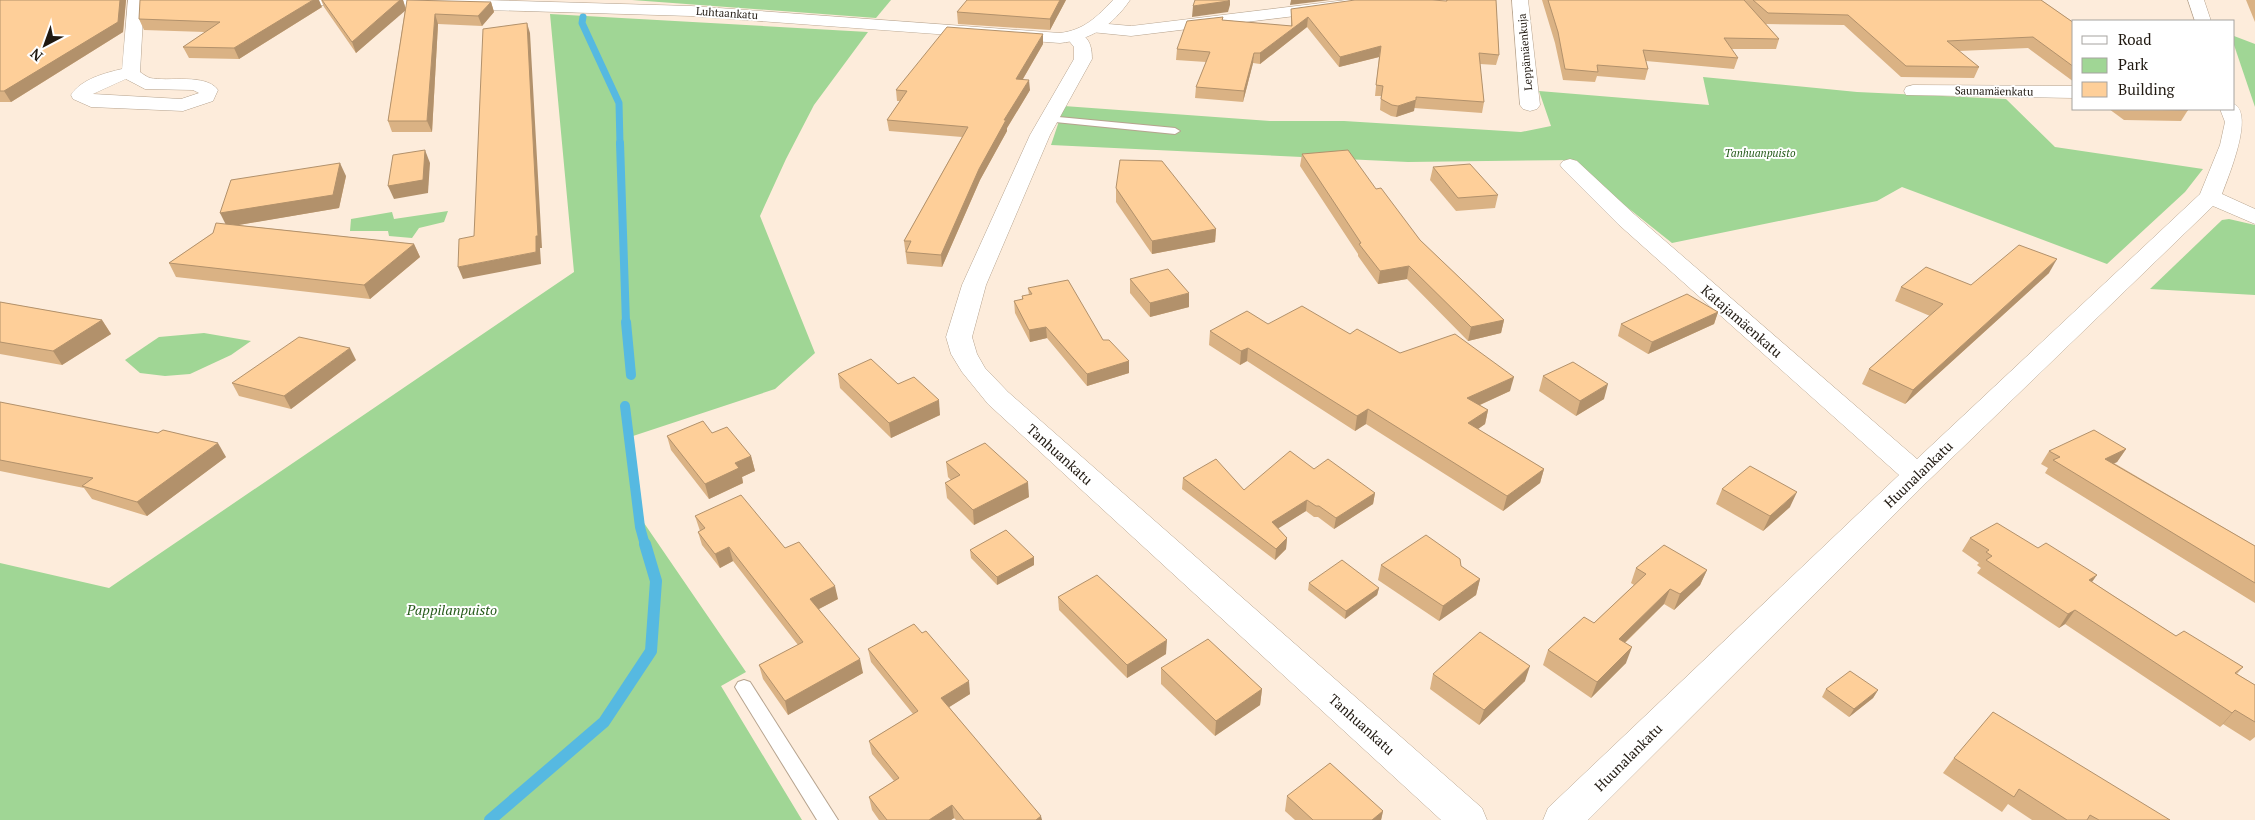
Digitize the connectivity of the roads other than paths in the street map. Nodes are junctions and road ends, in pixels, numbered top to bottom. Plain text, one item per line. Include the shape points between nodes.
1 (136, 0) edge
2 (317, 0) edge
3 (1122, 0) edge
4 (1386, 0) edge
5 (1520, 0) edge
6 (2196, 0) edge
7 (2203, 20) edge
8 (1086, 32) junction
9 (131, 72) junction
10 (1913, 91) dead end
11 (2072, 92) edge
12 (1530, 105) dead end
13 (2240, 118) edge
14 (1048, 119) junction
15 (1175, 131) dead end
16 (1570, 165) dead end
17 (2210, 197) junction
18 (2255, 217) edge
19 (1916, 475) junction
20 (744, 687) dead end
21 (828, 820) edge
22 (1468, 820) edge
23 (1562, 820) edge

1 - 9 street
2 - 8 street, Luhtaankatu via 655,9 1045,37
3 - 8 street
4 - 8 street, Luhtaankatu via 1131,31
5 - 12 street, Leppämäenkuja
6 - 7 street
8 - 14 street, Tanhuankatu via 1082,59
9 - 9 street via 108,78 80,95 91,101 183,105 206,97 209,90 196,85 145,83
10 - 11 street, Saunamäenkatu
13 - 17 street, Huunalankatu
14 - 15 lane
14 - 22 street, Tanhuankatu via 974,285 959,337 964,354 998,398
16 - 19 street, Katajamäenkatu via 1626,219
17 - 18 street
17 - 19 street, Huunalankatu
19 - 23 street, Huunalankatu
20 - 21 lane

